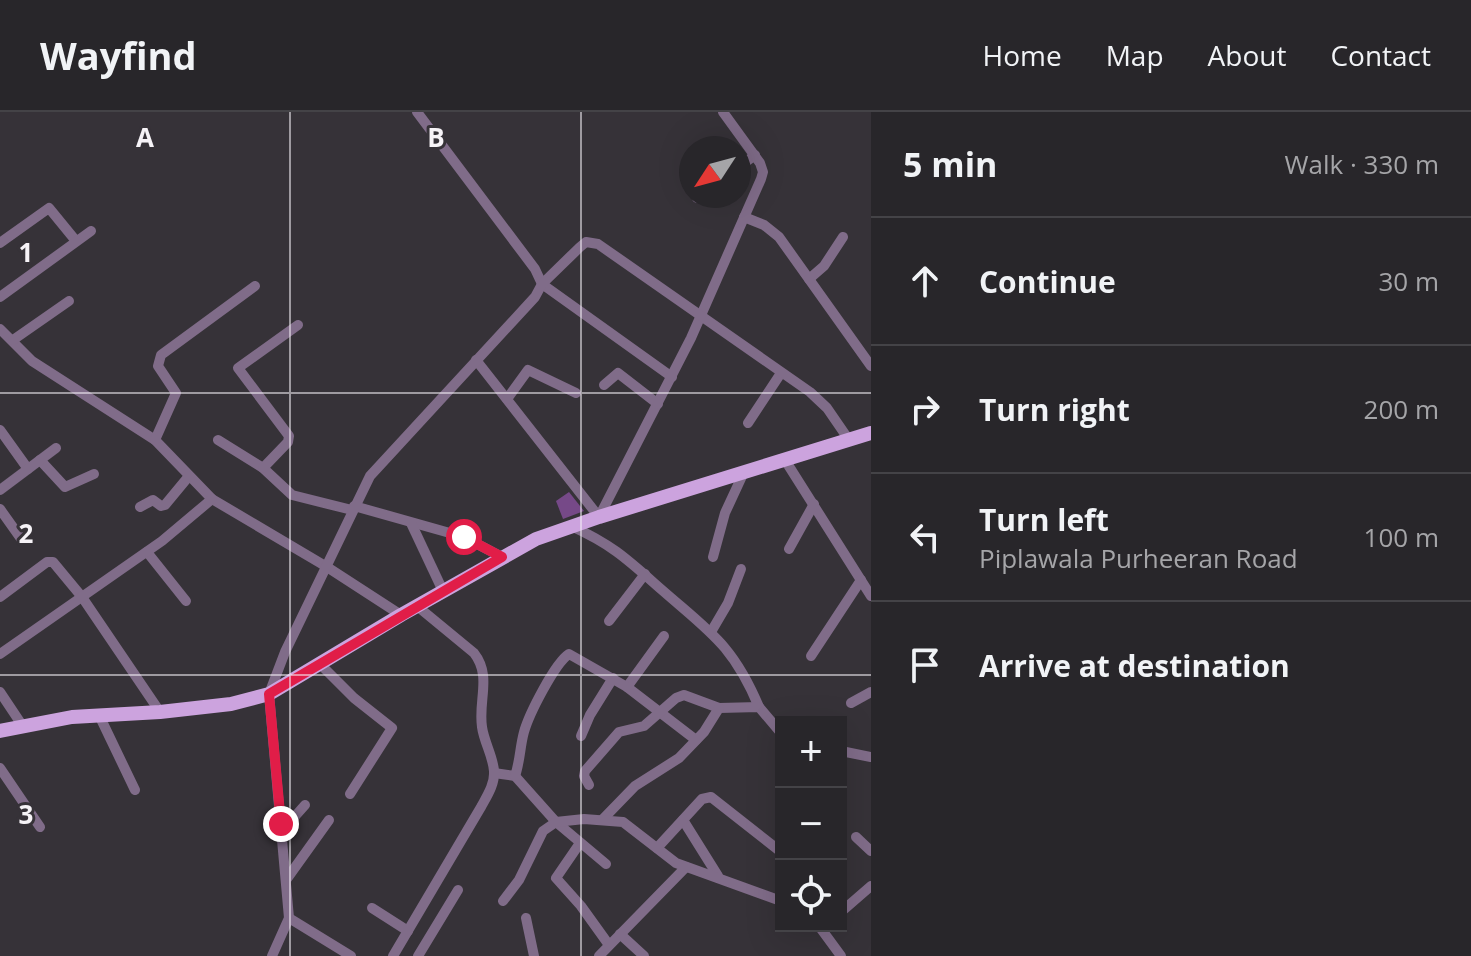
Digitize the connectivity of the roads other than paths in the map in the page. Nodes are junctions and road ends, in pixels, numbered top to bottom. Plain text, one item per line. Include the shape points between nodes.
1 (417, 112) edge
2 (723, 112) edge
3 (755, 155) junction
4 (751, 158) edge
5 (744, 217) junction
6 (91, 231) dead end
7 (843, 237) dead end
8 (76, 241) junction
9 (0, 243) edge
10 (809, 279) junction
11 (542, 284) junction
12 (255, 286) dead end
13 (0, 297) edge
14 (69, 301) dead end
15 (700, 315) junction
16 (298, 325) dead end
17 (0, 329) edge
18 (13, 340) junction
19 (476, 360) junction
20 (871, 366) edge
21 (781, 373) junction
22 (672, 377) junction
23 (604, 385) dead end
24 (576, 393) dead end
25 (507, 399) junction
26 (658, 404) junction
27 (748, 423) dead end
28 (0, 430) edge
29 (871, 433) edge
30 (155, 440) junction
31 (218, 440) dead end
32 (849, 440) junction
33 (56, 448) dead end
34 (40, 460) junction
35 (785, 460) junction
36 (263, 468) junction
37 (28, 469) junction
38 (744, 472) junction
39 (94, 474) dead end
40 (189, 476) junction
41 (0, 490) edge
42 (212, 499) junction
43 (814, 504) junction
44 (140, 507) dead end
45 (353, 508) junction
46 (0, 509) edge
47 (599, 517) junction
48 (411, 523) junction
49 (571, 526) junction
50 (22, 540) dead end
51 (789, 549) dead end
52 (147, 552) junction
53 (502, 557) junction
54 (713, 557) dead end
55 (327, 567) junction
56 (741, 569) dead end
57 (645, 574) junction
58 (861, 580) junction
59 (443, 591) junction
60 (871, 596) edge
61 (0, 597) edge
62 (82, 597) junction
63 (186, 601) dead end
64 (417, 606) junction
65 (401, 615) junction
66 (609, 621) dead end
67 (711, 632) junction
68 (664, 636) dead end
69 (0, 654) edge
70 (811, 656) dead end
71 (321, 665) junction
72 (613, 678) junction
73 (627, 687) junction
74 (0, 692) edge
75 (871, 692) edge
76 (269, 694) junction
77 (851, 703) dead end
78 (759, 707) junction
79 (719, 708) junction
80 (160, 712) junction
81 (661, 713) junction
82 (99, 715) junction
83 (22, 725) junction
84 (775, 726) edge
85 (0, 731) edge
86 (581, 736) dead end
87 (696, 740) junction
88 (847, 752) edge
89 (870, 758) edge
90 (0, 768) edge
91 (494, 773) junction
92 (515, 776) junction
93 (589, 785) dead end
94 (135, 790) dead end
95 (350, 794) dead end
96 (305, 805) dead end
97 (603, 819) junction
98 (329, 820) dead end
99 (683, 820) junction
100 (556, 822) junction
101 (40, 827) dead end
102 (281, 832) junction
103 (856, 837) dead end
104 (580, 843) junction
105 (775, 847) edge
106 (657, 848) junction
107 (871, 851) edge
108 (606, 864) dead end
109 (686, 867) junction
110 (718, 876) junction
111 (286, 880) junction
112 (871, 886) edge
113 (458, 890) dead end
114 (775, 896) edge
115 (503, 901) dead end
116 (847, 907) edge
117 (372, 908) dead end
118 (289, 918) junction
119 (526, 918) dead end
120 (408, 931) junction
121 (823, 932) edge
122 (620, 934) junction
123 (609, 945) junction
124 (836, 954) edge
125 (272, 956) edge
126 (351, 956) edge
127 (393, 956) edge
128 (418, 956) edge
129 (534, 956) edge
130 (599, 956) edge
131 (644, 956) edge

1 - 11 street
2 - 3 street
3 - 4 street
3 - 5 street via 763,172
5 - 10 street via 779,237
5 - 15 street
6 - 8 street
7 - 10 street
8 - 9 street via 49,208
8 - 13 street
10 - 20 street
11 - 15 street via 586,242 593,242
11 - 19 street
11 - 22 street
12 - 30 street via 161,355 158,366 176,393
14 - 18 street
15 - 21 street
15 - 22 street
16 - 36 street via 238,368 289,436
17 - 18 street
18 - 30 street via 32,361
19 - 25 street
19 - 45 street via 376,469
21 - 27 street
21 - 32 street via 827,408
22 - 26 street
23 - 26 street via 618,373
24 - 25 street via 528,370
25 - 47 street
26 - 47 street
28 - 37 street
29 - 32 main road
30 - 40 street
31 - 36 street
32 - 35 main road
33 - 34 street
34 - 37 street
34 - 39 street via 65,487
35 - 38 main road
35 - 43 street
36 - 45 street via 292,495
37 - 41 street
38 - 47 main road
38 - 54 street
40 - 42 street
40 - 44 street via 165,505 153,500
42 - 52 street
42 - 55 street
43 - 51 street
43 - 58 street
45 - 48 street
45 - 55 street
46 - 50 street
47 - 49 main road
48 - 53 street via 464,537
48 - 59 street
49 - 53 main road
49 - 57 street via 619,551
52 - 62 street
52 - 63 street
53 - 59 main road
55 - 65 street
55 - 76 street
56 - 67 street
57 - 66 street
57 - 67 street
58 - 60 street
58 - 70 street
59 - 64 main road
61 - 62 street via 50,561
62 - 69 street
62 - 80 street
64 - 65 main road
64 - 91 street via 482,662 482,727
65 - 71 main road
67 - 78 street via 738,663
68 - 73 street
71 - 76 main road
71 - 95 street via 392,728
72 - 73 street
72 - 86 street
72 - 92 street via 575,655 564,656 524,732
73 - 81 street
74 - 83 street
75 - 77 street
76 - 80 main road
76 - 102 street
78 - 79 street
78 - 84 street
79 - 81 street via 684,695
79 - 87 street
80 - 82 main road
81 - 87 street
81 - 93 street via 613,738 585,771
82 - 83 main road
82 - 94 street
83 - 85 main road
87 - 97 street via 679,758 635,786
88 - 89 street
90 - 101 street
91 - 92 street
91 - 120 street via 486,798
92 - 100 street
96 - 102 street
97 - 100 street
97 - 106 street via 633,827
98 - 111 street
99 - 105 street via 702,799 711,797
99 - 106 street
99 - 110 street
100 - 104 street
100 - 115 street via 538,836 519,880
102 - 111 street
103 - 107 street
104 - 108 street
104 - 123 street via 556,878
106 - 109 street
109 - 110 street
109 - 122 street
110 - 114 street
111 - 118 street
112 - 116 street
113 - 128 street
117 - 120 street
118 - 125 street
118 - 126 street
119 - 129 street
120 - 127 street
121 - 124 street
122 - 123 street
122 - 131 street
123 - 130 street

